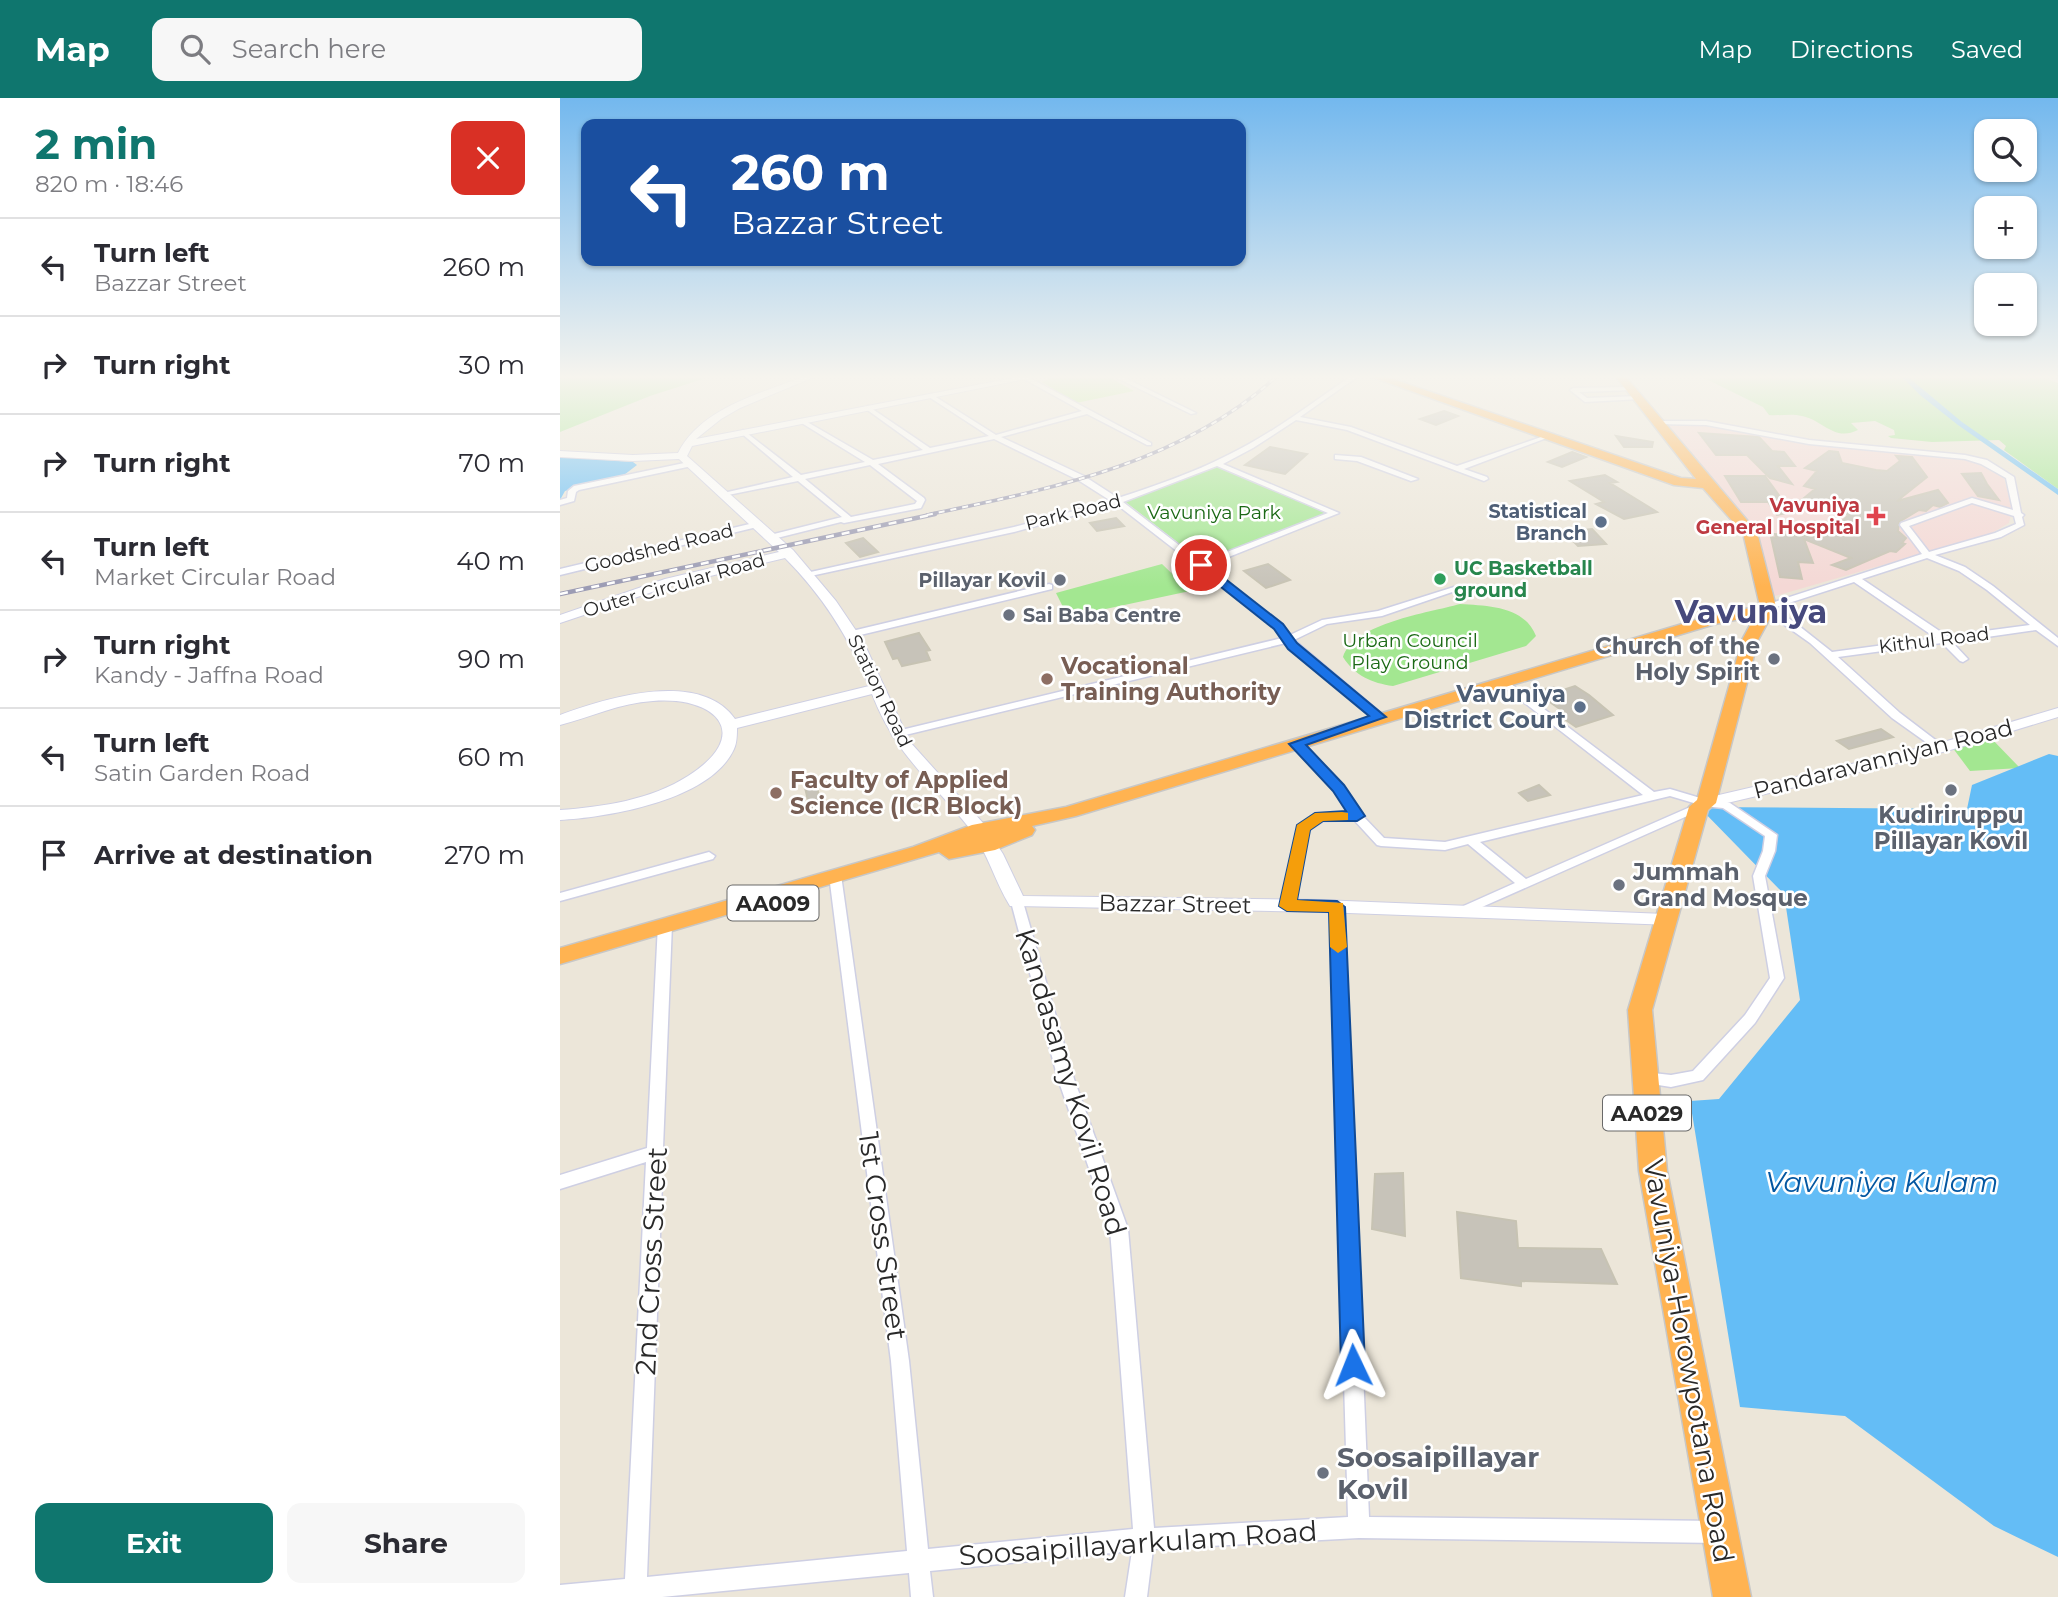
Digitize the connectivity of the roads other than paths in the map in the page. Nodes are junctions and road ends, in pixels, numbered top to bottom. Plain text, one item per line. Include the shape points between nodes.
1 (690, 447) edge
2 (707, 447) edge
3 (762, 447) edge
4 (845, 447) edge
5 (924, 447) edge
6 (944, 447) edge
7 (1016, 447) edge
8 (1246, 447) edge
9 (1399, 447) edge
10 (1518, 447) edge
11 (1581, 447) edge
12 (1678, 447) edge
13 (1858, 447) edge
14 (928, 450) junction
15 (560, 454) edge
16 (687, 455) junction
17 (1338, 457) dead end
18 (872, 463) junction
19 (1217, 464) junction
20 (1633, 465) junction
21 (1457, 469) junction
22 (1658, 475) junction
23 (801, 478) junction
24 (1414, 479) dead end
25 (1484, 479) dead end
26 (1704, 480) junction
27 (723, 494) junction
28 (1721, 500) junction
29 (1117, 501) junction
30 (560, 503) edge
31 (2020, 515) junction
32 (844, 521) junction
33 (758, 524) junction
34 (773, 537) junction
35 (789, 553) junction
36 (1927, 555) junction
37 (1201, 565) junction
38 (560, 572) edge
39 (809, 575) junction
40 (1854, 578) junction
41 (1761, 583) junction
42 (1049, 587) dead end
43 (1457, 589) dead end
44 (1767, 605) junction
45 (560, 619) edge
46 (1748, 620) junction
47 (2038, 627) junction
48 (852, 634) junction
49 (1944, 638) junction
50 (1289, 639) junction
51 (2058, 643) edge
52 (1831, 656) junction
53 (1963, 659) dead end
54 (1503, 681) junction
55 (879, 688) junction
56 (2058, 712) edge
57 (1379, 717) junction
58 (560, 720) edge
59 (731, 725) junction
60 (897, 734) junction
61 (1296, 744) junction
62 (1941, 748) junction
63 (1650, 795) junction
64 (1703, 805) junction
65 (560, 815) edge
66 (1357, 816) junction
67 (984, 837) junction
68 (1470, 840) junction
69 (709, 856) dead end
70 (835, 880) junction
71 (1523, 883) junction
72 (560, 897) edge
73 (1017, 902) junction
74 (1287, 906) junction
75 (1337, 907) junction
76 (1464, 911) junction
77 (1665, 920) junction
78 (664, 930) junction
79 (560, 956) edge
80 (560, 968) edge
81 (1643, 1078) junction
82 (657, 1152) junction
83 (560, 1182) edge
84 (1359, 1527) junction
85 (1719, 1532) junction
86 (1144, 1539) junction
87 (918, 1560) junction
88 (636, 1592) edge
89 (560, 1596) edge
90 (922, 1597) edge
91 (1136, 1597) edge
92 (1732, 1597) edge

1 - 16 main road
2 - 16 main road
3 - 23 street
4 - 18 street
5 - 14 street
6 - 14 street
7 - 29 street
8 - 19 street, Park Road
9 - 21 street
10 - 21 street
11 - 20 highway
12 - 26 highway
13 - 31 street via 1976,459 2010,477
14 - 18 street
15 - 16 main road
16 - 27 main road, Station Road
16 - 30 street via 577,488 571,499
17 - 24 street via 1358,459
18 - 23 street
18 - 32 street via 913,492 920,504
19 - 29 street, Park Road
19 - 37 street via 1335,513
20 - 22 highway
20 - 26 highway
21 - 25 street
22 - 26 highway via 1679,482
22 - 28 highway
23 - 27 street
23 - 32 street via 846,515
26 - 28 highway
27 - 33 main road, Station Road
28 - 41 highway via 1750,532
29 - 37 street
29 - 39 street, Park Road
31 - 36 street via 2020,526 1998,536
31 - 36 street via 1972,500 1904,525
32 - 34 street
33 - 34 main road, Station Road
33 - 38 street, Goodshed Road
34 - 35 main road, Station Road
35 - 39 main road, Station Road
35 - 45 main road, Outer Circular Road via 669,582
36 - 40 street
36 - 47 street via 1962,569
37 - 50 street via 1279,626
39 - 48 main road, Station Road
40 - 44 street
40 - 49 street
41 - 44 highway
41 - 46 highway
42 - 48 street
43 - 50 street via 1379,614 1325,622
44 - 46 highway, Vavuniya-Horowpotana Road / AA029
44 - 46 highway
44 - 52 street
46 - 54 highway, AA009 via 1718,619
46 - 64 highway, Vavuniya-Horowpotana Road / AA029
47 - 49 street, Kithul Road
47 - 51 street
48 - 55 main road, Station Road
49 - 52 street, Kithul Road
49 - 53 street
50 - 57 street via 1329,679
50 - 60 street
52 - 62 street via 1912,731
54 - 57 highway, AA009
54 - 63 street
55 - 59 main road
55 - 60 main road, Station Road
56 - 62 main road, Pandaravanniyan Road
57 - 61 highway, AA009
58 - 59 main road via 619,701 668,696 698,700 720,710
59 - 65 main road via 729,742 717,761 694,780 625,809
60 - 67 main road, Station Road
61 - 66 street via 1339,788
61 - 67 highway, AA009
62 - 64 main road, Pandaravanniyan Road
63 - 64 street via 1670,792
63 - 68 street
64 - 71 street
64 - 77 highway, Vavuniya-Horowpotana Road / AA029
64 - 81 street via 1726,805 1771,835 1759,876 1777,978 1750,1019 1698,1076 1671,1081
66 - 68 street via 1381,842 1446,846
66 - 74 street via 1320,817 1303,828
67 - 70 highway, AA009 via 923,859
67 - 73 main road
68 - 71 street
69 - 72 street
70 - 78 highway, AA009
70 - 87 street, 1st Cross Street via 900,1361
71 - 76 street
73 - 74 main road, Bazzar Street
73 - 86 street, Kandasamy Kovil Road via 1066,1079 1119,1229
74 - 75 main road, Bazzar Street
75 - 76 main road, Bazzar Street
75 - 84 street
76 - 77 main road, Bazzar Street
77 - 81 highway, Vavuniya-Horowpotana Road / AA029 via 1640,1010
78 - 79 highway, AA009
78 - 80 highway, AA009
78 - 82 street, 2nd Cross Street
81 - 85 highway, Vavuniya-Horowpotana Road / AA029 via 1653,1171
82 - 83 street
82 - 88 street, 2nd Cross Street
84 - 85 street, Soosaipillayarkulam Road
84 - 86 street, Soosaipillayarkulam Road
85 - 92 highway, Vavuniya-Horowpotana Road / AA029
86 - 87 street, Soosaipillayarkulam Road
86 - 91 street, Kandasamy Kovil Road
87 - 88 street, Soosaipillayarkulam Road
87 - 90 street, 1st Cross Street
88 - 89 street, Soosaipillayarkulam Road

